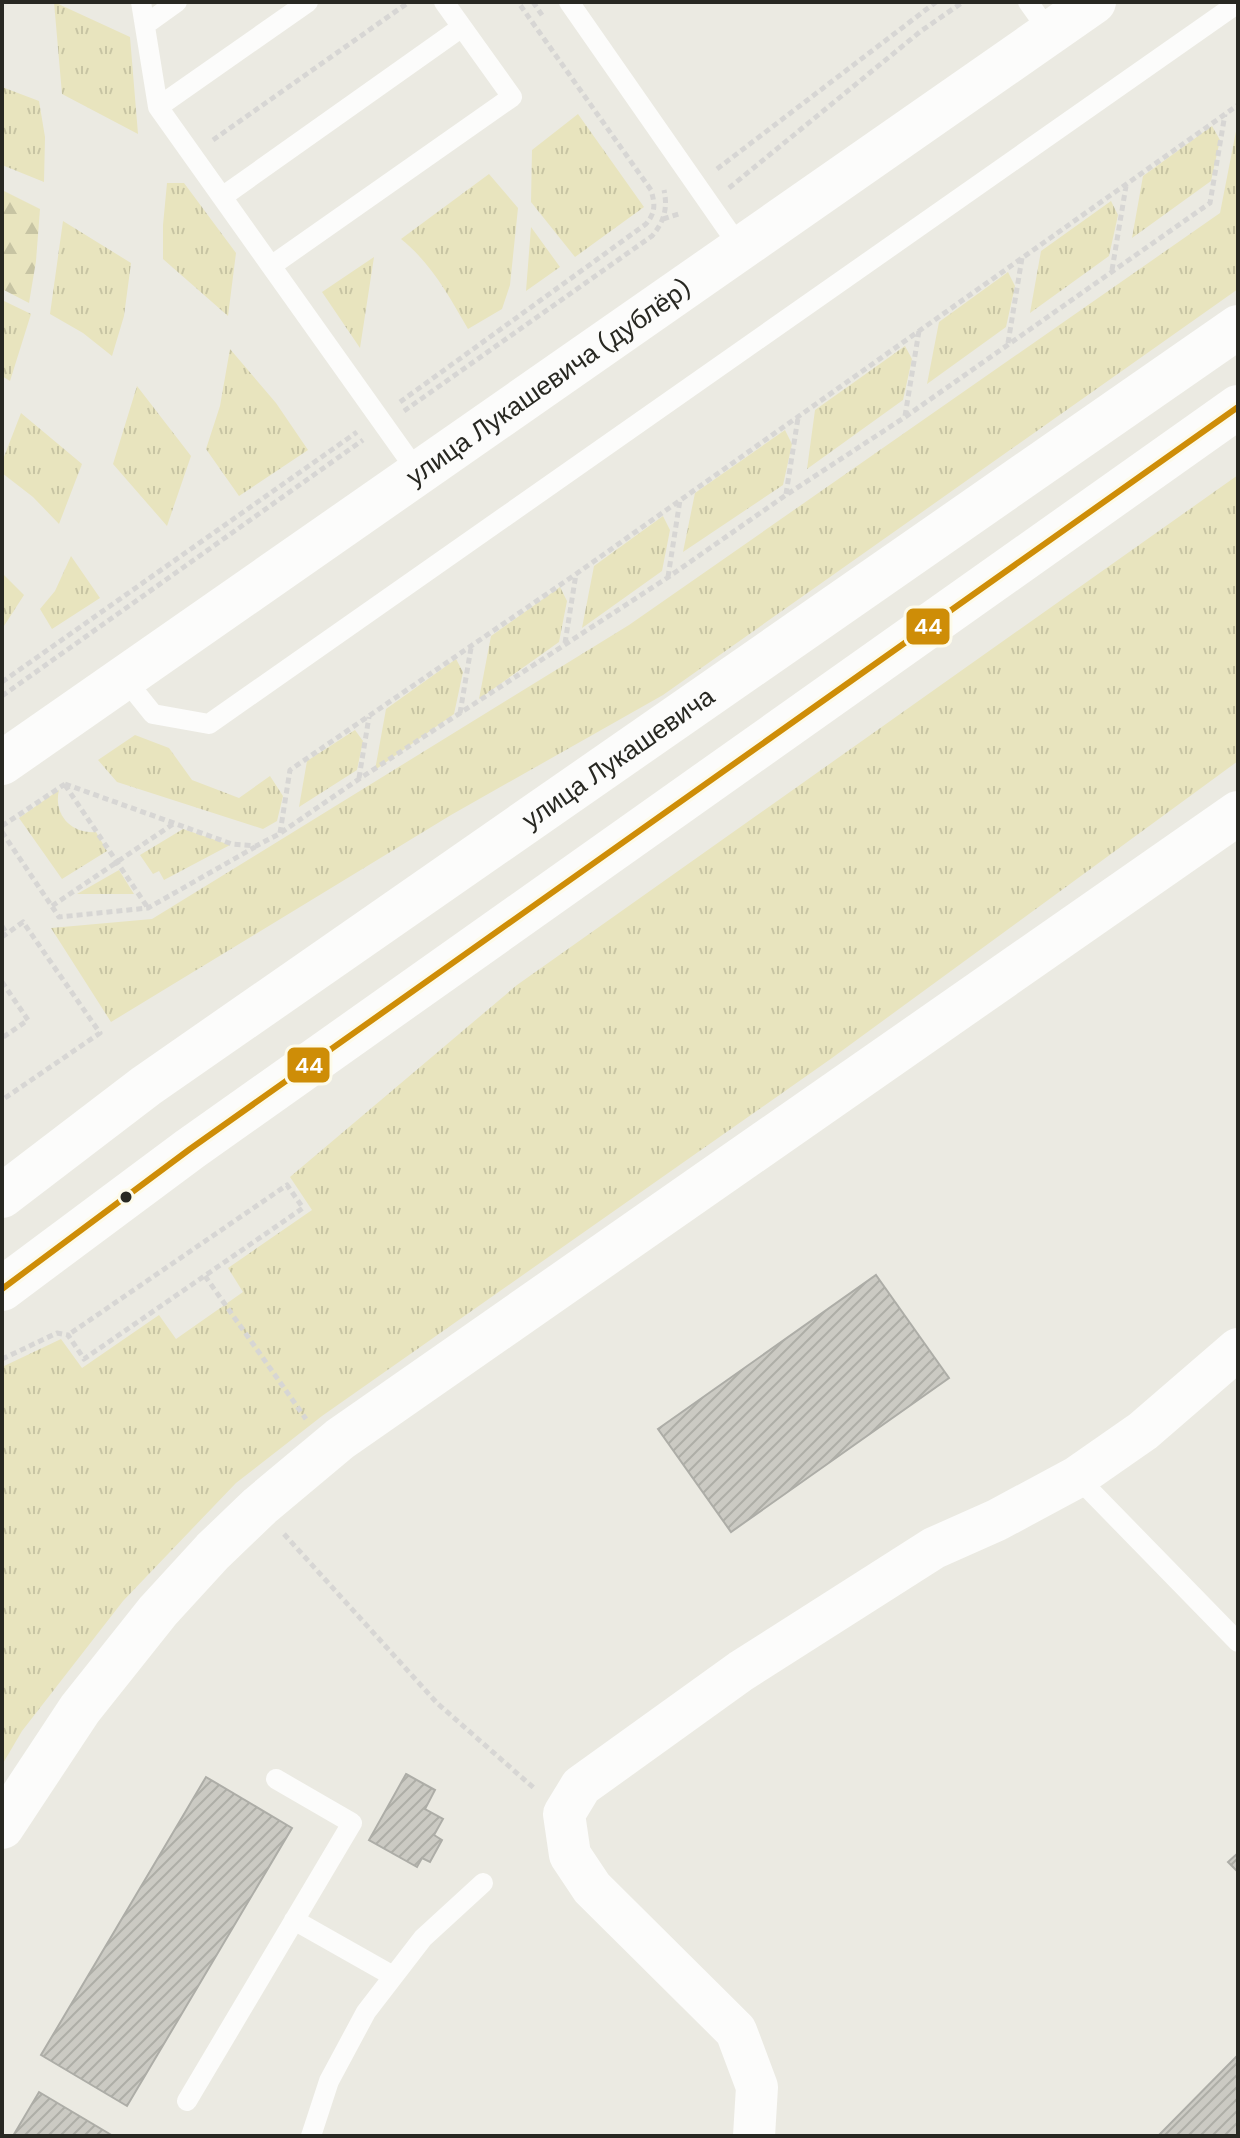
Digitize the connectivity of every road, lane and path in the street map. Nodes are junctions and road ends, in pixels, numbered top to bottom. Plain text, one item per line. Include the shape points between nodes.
1 (141, 2) edge
2 (177, 2) edge
3 (308, 2) edge
4 (409, 2) edge
5 (444, 2) edge
6 (518, 2) edge
7 (533, 2) edge
8 (569, 2) edge
9 (936, 2) edge
10 (963, 2) edge
11 (1094, 2) edge
12 (1238, 3) edge
13 (1039, 18) edge
14 (145, 25) junction
15 (462, 27) junction
16 (551, 27) dead end
17 (1238, 105) edge
18 (158, 107) junction
19 (1225, 114) junction
20 (192, 155) junction
21 (714, 171) dead end
22 (658, 178) dead end
23 (1126, 185) junction
24 (680, 196) dead end
25 (222, 197) junction
26 (666, 201) junction
27 (655, 203) junction
28 (710, 204) junction
29 (663, 219) junction
30 (741, 249) junction
31 (1023, 257) junction
32 (271, 266) junction
33 (1112, 270) junction
34 (1238, 327) edge
35 (919, 329) junction
36 (1008, 344) junction
37 (1238, 407) edge
38 (905, 417) junction
39 (798, 418) junction
40 (381, 420) junction
41 (1238, 427) edge
42 (1190, 442) junction
43 (419, 474) junction
44 (786, 495) junction
45 (680, 500) junction
46 (576, 574) junction
47 (667, 578) junction
48 (564, 644) junction
49 (471, 646) junction
50 (124, 678) junction
51 (2, 682) edge
52 (2, 696) edge
53 (460, 714) junction
54 (369, 717) junction
55 (2, 763) edge
56 (359, 779) junction
57 (65, 784) junction
58 (1238, 813) edge
59 (174, 824) junction
60 (2, 829) edge
61 (279, 834) junction
62 (256, 846) junction
63 (117, 862) junction
64 (52, 906) junction
65 (148, 908) junction
66 (2, 926) edge
67 (5, 936) edge
68 (2, 982) edge
69 (2, 1037) edge
70 (2, 1100) edge
71 (2, 1196) edge
72 (205, 1276) junction
73 (2, 1289) edge
74 (68, 1335) junction
75 (1238, 1349) edge
76 (2, 1359) edge
77 (279, 1383) dead end
78 (1077, 1477) junction
79 (278, 1527) dead end
80 (1238, 1642) edge
81 (276, 1779) dead end
82 (564, 1814) junction
83 (2, 1827) edge
84 (483, 1883) dead end
85 (294, 1920) junction
86 (393, 1976) junction
87 (187, 2101) dead end
88 (311, 2136) edge
89 (754, 2136) edge

1 - 14 lane
2 - 14 lane
3 - 18 lane
4 - 20 path
5 - 15 lane
6 - 27 path via 651,190
7 - 16 path
8 - 28 lane
9 - 21 path
10 - 28 path
11 - 13 main road, улица Лукашевича (дублёр)
12 - 50 lane via 209,724 153,714
13 - 30 main road, улица Лукашевича (дублёр)
14 - 18 lane
15 - 25 lane
15 - 32 lane via 512,97
17 - 19 path
18 - 20 lane
19 - 23 path
19 - 33 path via 1210,203
20 - 25 lane
22 - 26 path
23 - 31 path
23 - 33 path
24 - 26 path
25 - 32 lane
26 - 27 path
26 - 29 path
27 - 40 path via 646,224
28 - 29 path
28 - 30 lane
29 - 40 path via 652,236
30 - 43 main road, улица Лукашевича (дублёр)
31 - 35 path
31 - 36 path
32 - 40 lane
33 - 36 path
34 - 71 main road, улица Лукашевича via 146,1086
35 - 38 path
35 - 39 path
36 - 38 path
37 - 42 main road
38 - 44 path
39 - 44 path
39 - 45 path
40 - 43 lane
40 - 51 path
40 - 52 path
41 - 42 main road
42 - 73 main road via 190,1149
43 - 50 main road, улица Лукашевича (дублёр)
44 - 47 path
45 - 46 path
45 - 47 path
46 - 48 path
46 - 49 path
47 - 48 path
48 - 53 path
49 - 53 path
49 - 54 path
50 - 55 main road, улица Лукашевича (дублёр)
53 - 56 path
54 - 56 path
54 - 61 path via 290,770
56 - 61 path
57 - 59 path
57 - 60 path
57 - 63 path
58 - 83 main road via 340,1439 260,1506 158,1611 80,1709
59 - 62 path via 232,844
59 - 63 path
60 - 64 path
61 - 62 path
62 - 65 path
63 - 64 path
63 - 65 path
64 - 65 path via 59,917
66 - 67 path
67 - 70 path via 23,922 100,1033
68 - 69 path via 28,1020
72 - 74 path via 84,1359
72 - 74 path via 303,1208 287,1185
72 - 77 path
74 - 76 path via 57,1333
75 - 78 street via 1143,1431
78 - 80 lane
78 - 82 street via 934,1548 741,1671 581,1786
79 - 82 path via 437,1703
81 - 85 lane via 352,1823
82 - 89 street via 570,1855 592,1888 736,2031 757,2087
84 - 86 lane via 423,1938
85 - 86 lane
85 - 87 lane
86 - 88 lane via 366,2012 329,2081

